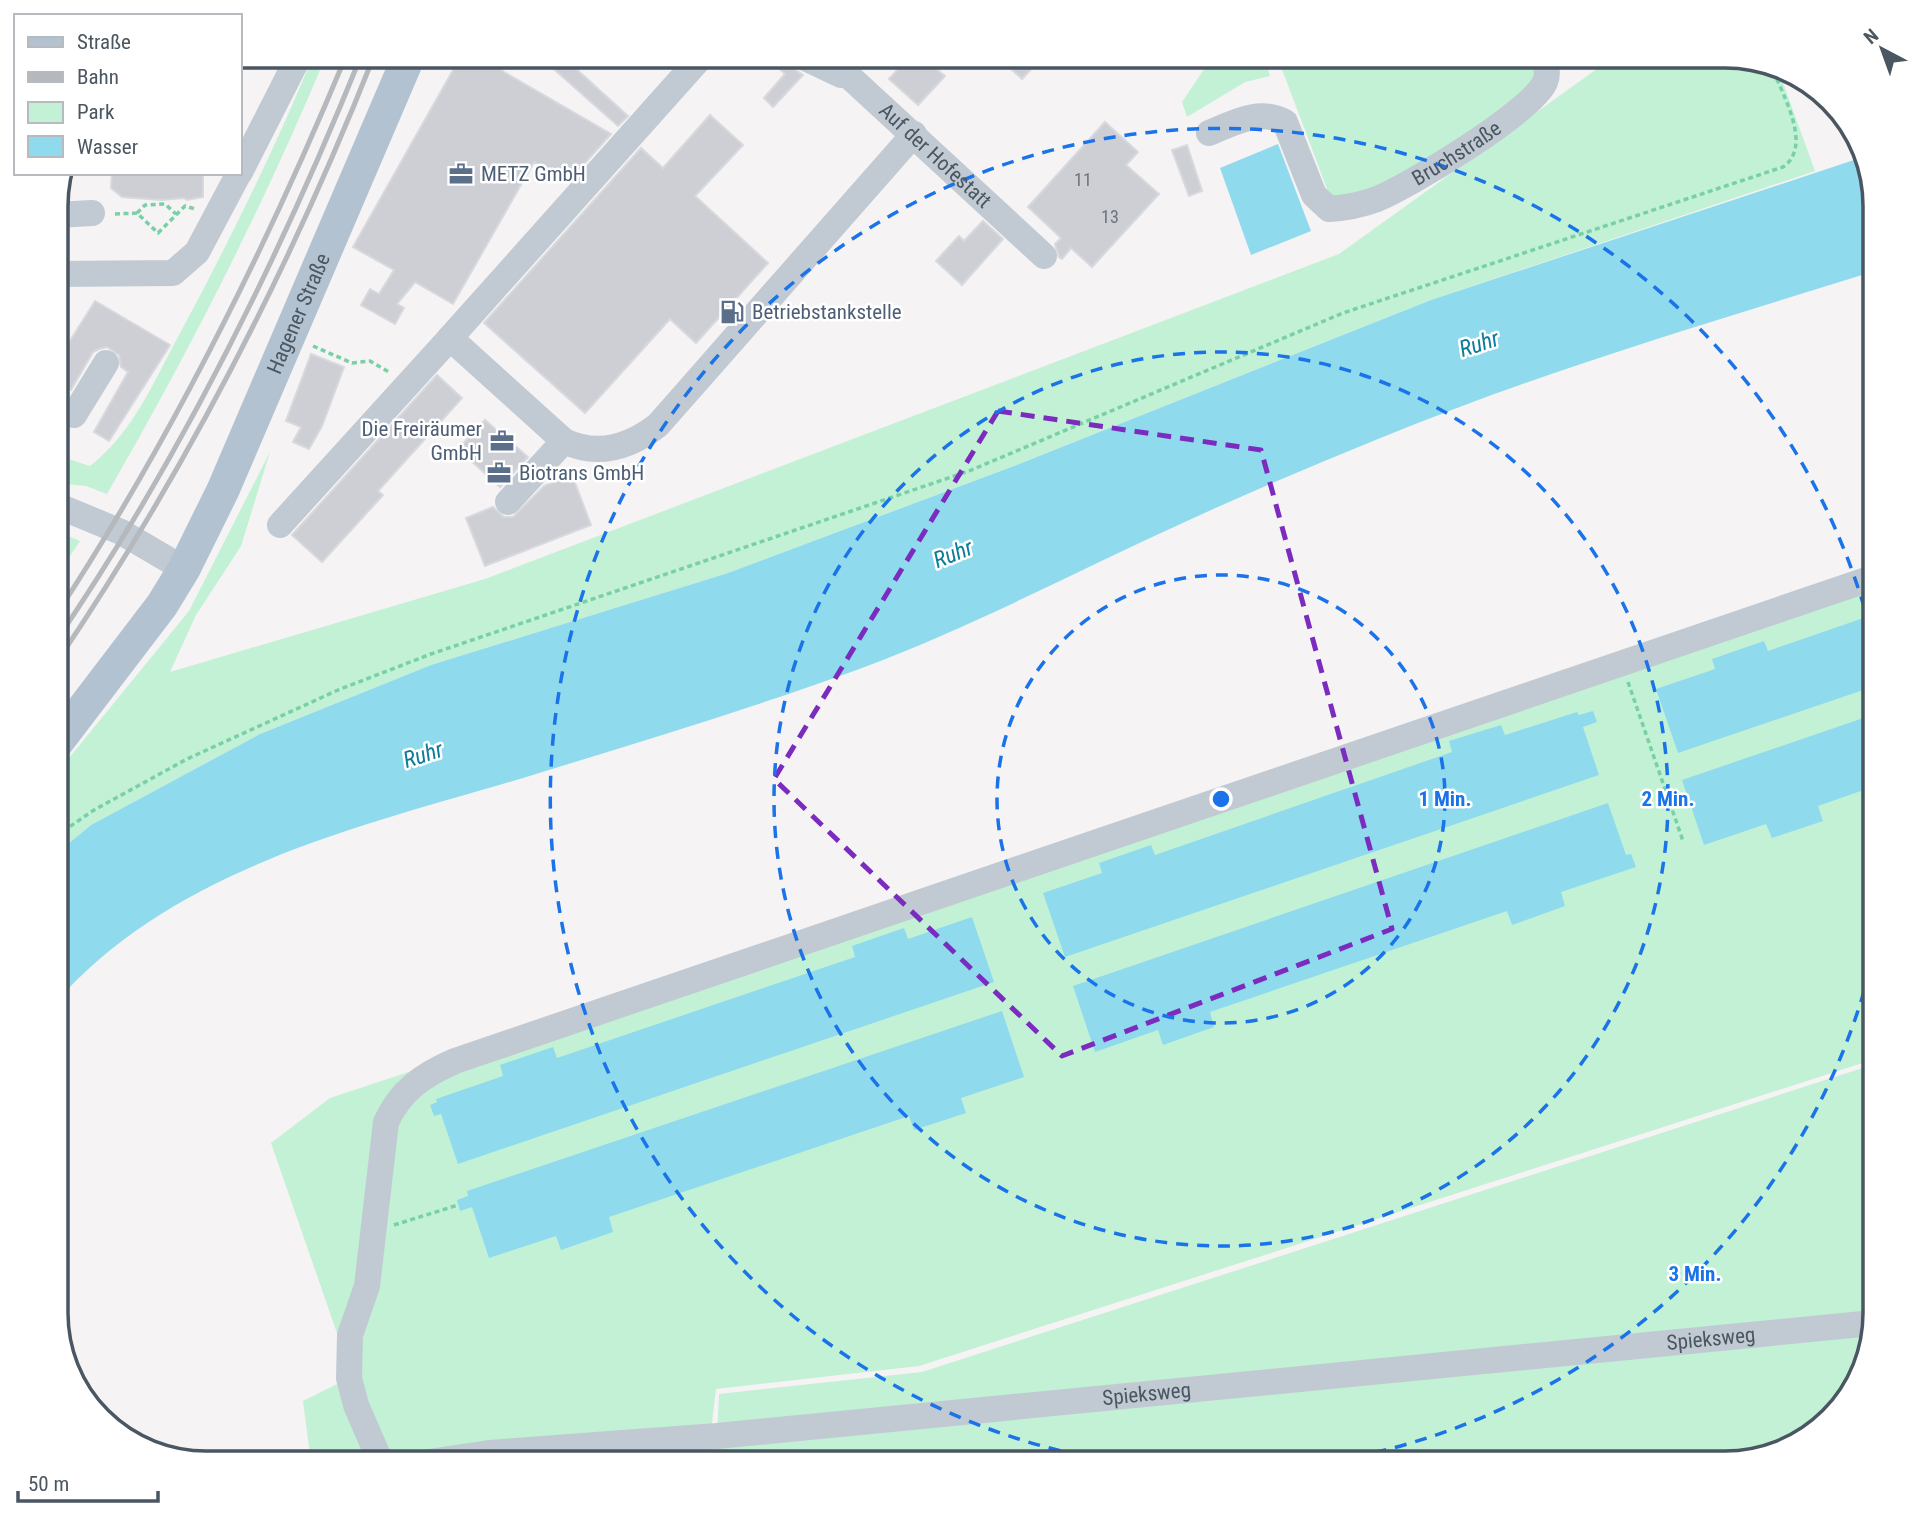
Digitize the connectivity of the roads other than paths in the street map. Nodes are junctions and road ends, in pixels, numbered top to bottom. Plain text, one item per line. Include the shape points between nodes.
1 (293, 68) edge
2 (404, 68) edge
3 (691, 68) edge
4 (827, 68) edge
5 (841, 68) edge
6 (1546, 68) edge
7 (858, 83) junction
8 (1209, 132) dead end
9 (914, 134) junction
10 (242, 167) edge
11 (238, 175) edge
12 (92, 214) road end
13 (69, 215) edge
14 (1044, 256) dead end
15 (69, 274) edge
16 (450, 338) junction
17 (106, 363) dead end
18 (69, 413) edge
19 (564, 441) junction
20 (508, 502) dead end
21 (69, 510) edge
22 (280, 525) dead end
23 (184, 569) junction
24 (1863, 581) edge
25 (69, 727) edge
26 (1862, 1324) edge
27 (376, 1451) edge
28 (563, 1451) edge

1 - 10 street
2 - 23 main road, Hagener Straße via 223,490
3 - 16 street
4 - 7 street
5 - 7 street, Auf der Hofestatt
6 - 8 street, Bruchstraße via 1541,88 1474,142 1427,174 1349,208 1329,209 1314,195 1284,122 1277,118 1250,117
7 - 9 street, Auf der Hofestatt
9 - 14 street, Auf der Hofestatt
9 - 19 street via 658,425 639,440 618,448 580,449
11 - 15 street via 197,252 173,273
12 - 13 street
16 - 19 street
16 - 22 street
17 - 18 street via 74,415
19 - 20 street
21 - 23 street via 121,532
23 - 25 main road, Hagener Straße
24 - 27 street via 426,1074 396,1101 386,1122 367,1286 350,1335 349,1378
26 - 28 street, Spieksweg

